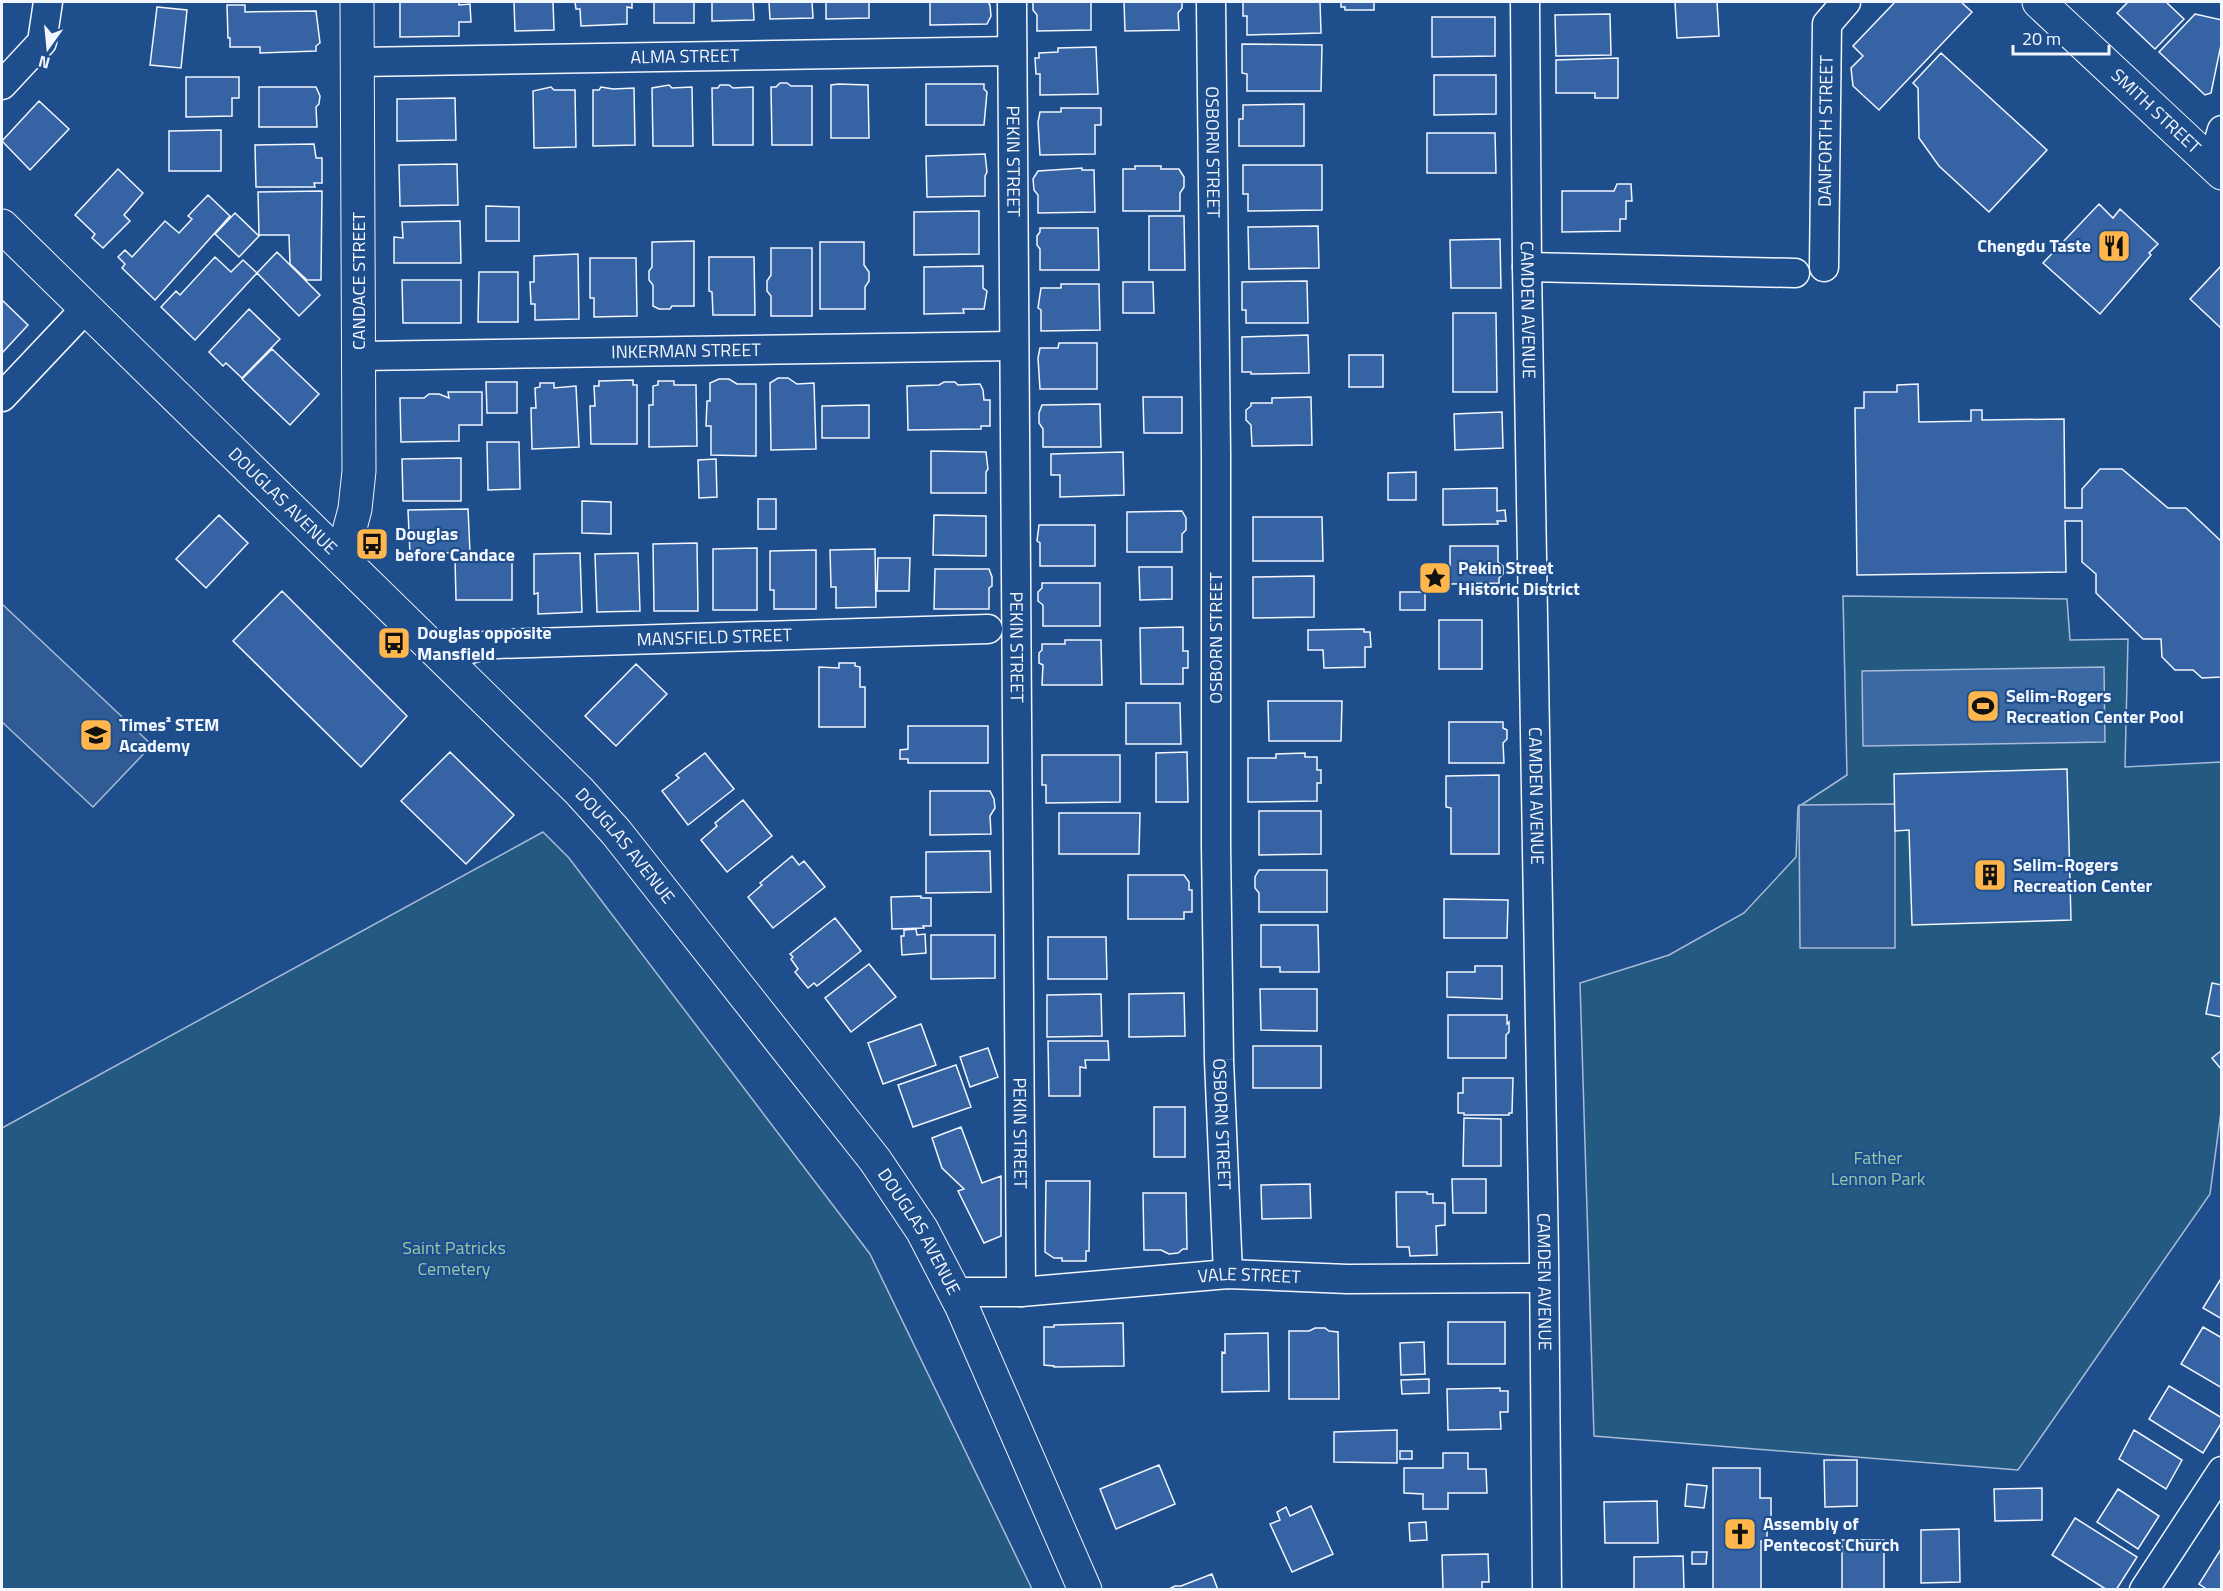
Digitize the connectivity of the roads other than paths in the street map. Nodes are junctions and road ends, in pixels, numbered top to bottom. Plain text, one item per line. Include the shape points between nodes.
1 (48, 2) edge
2 (357, 2) edge
3 (1012, 2) edge
4 (1210, 2) edge
5 (1525, 2) edge
6 (1846, 2) edge
7 (2038, 2) edge
8 (1012, 51) junction
9 (358, 62) junction
10 (2, 85) edge
11 (2222, 130) edge
12 (2217, 169) edge
13 (2, 226) edge
14 (1527, 267) junction
15 (1824, 267) dead end
16 (1795, 273) dead end
17 (86, 308) junction
18 (1014, 346) junction
19 (359, 356) junction
20 (2, 397) edge
21 (342, 558) junction
22 (988, 629) dead end
23 (442, 657) junction
24 (1228, 1274) junction
25 (1544, 1278) junction
26 (954, 1292) junction
27 (1022, 1293) junction
28 (2222, 1471) edge
29 (1085, 1590) edge
30 (1547, 1590) edge
31 (2144, 1590) edge

1 - 10 street via 42,42
2 - 9 main road, CANDACE STREET
3 - 8 street, PEKIN STREET
4 - 24 street, OSBORN STREET via 1219,1060
5 - 14 street, CAMDEN AVENUE
6 - 15 street, DANFORTH STREET via 1827,24
7 - 12 main road, SMITH STREET
8 - 9 street, ALMA STREET
8 - 18 street, PEKIN STREET
9 - 19 main road, CANDACE STREET
11 - 12 street
13 - 17 main road, DOUGLAS AVENUE
14 - 16 street
14 - 25 street, CAMDEN AVENUE
17 - 20 street
17 - 21 main road, DOUGLAS AVENUE
18 - 19 street, INKERMAN STREET
18 - 27 street, PEKIN STREET
19 - 21 main road, CANDACE STREET via 358,488
21 - 23 main road, DOUGLAS AVENUE
22 - 23 street, MANSFIELD STREET via 497,644
23 - 26 main road, DOUGLAS AVENUE via 616,832 875,1160 922,1230
24 - 25 street, VALE STREET via 1347,1279
24 - 27 street, VALE STREET
25 - 30 street, CAMDEN AVENUE
26 - 27 street, VALE STREET
26 - 29 main road, DOUGLAS AVENUE
28 - 31 street

